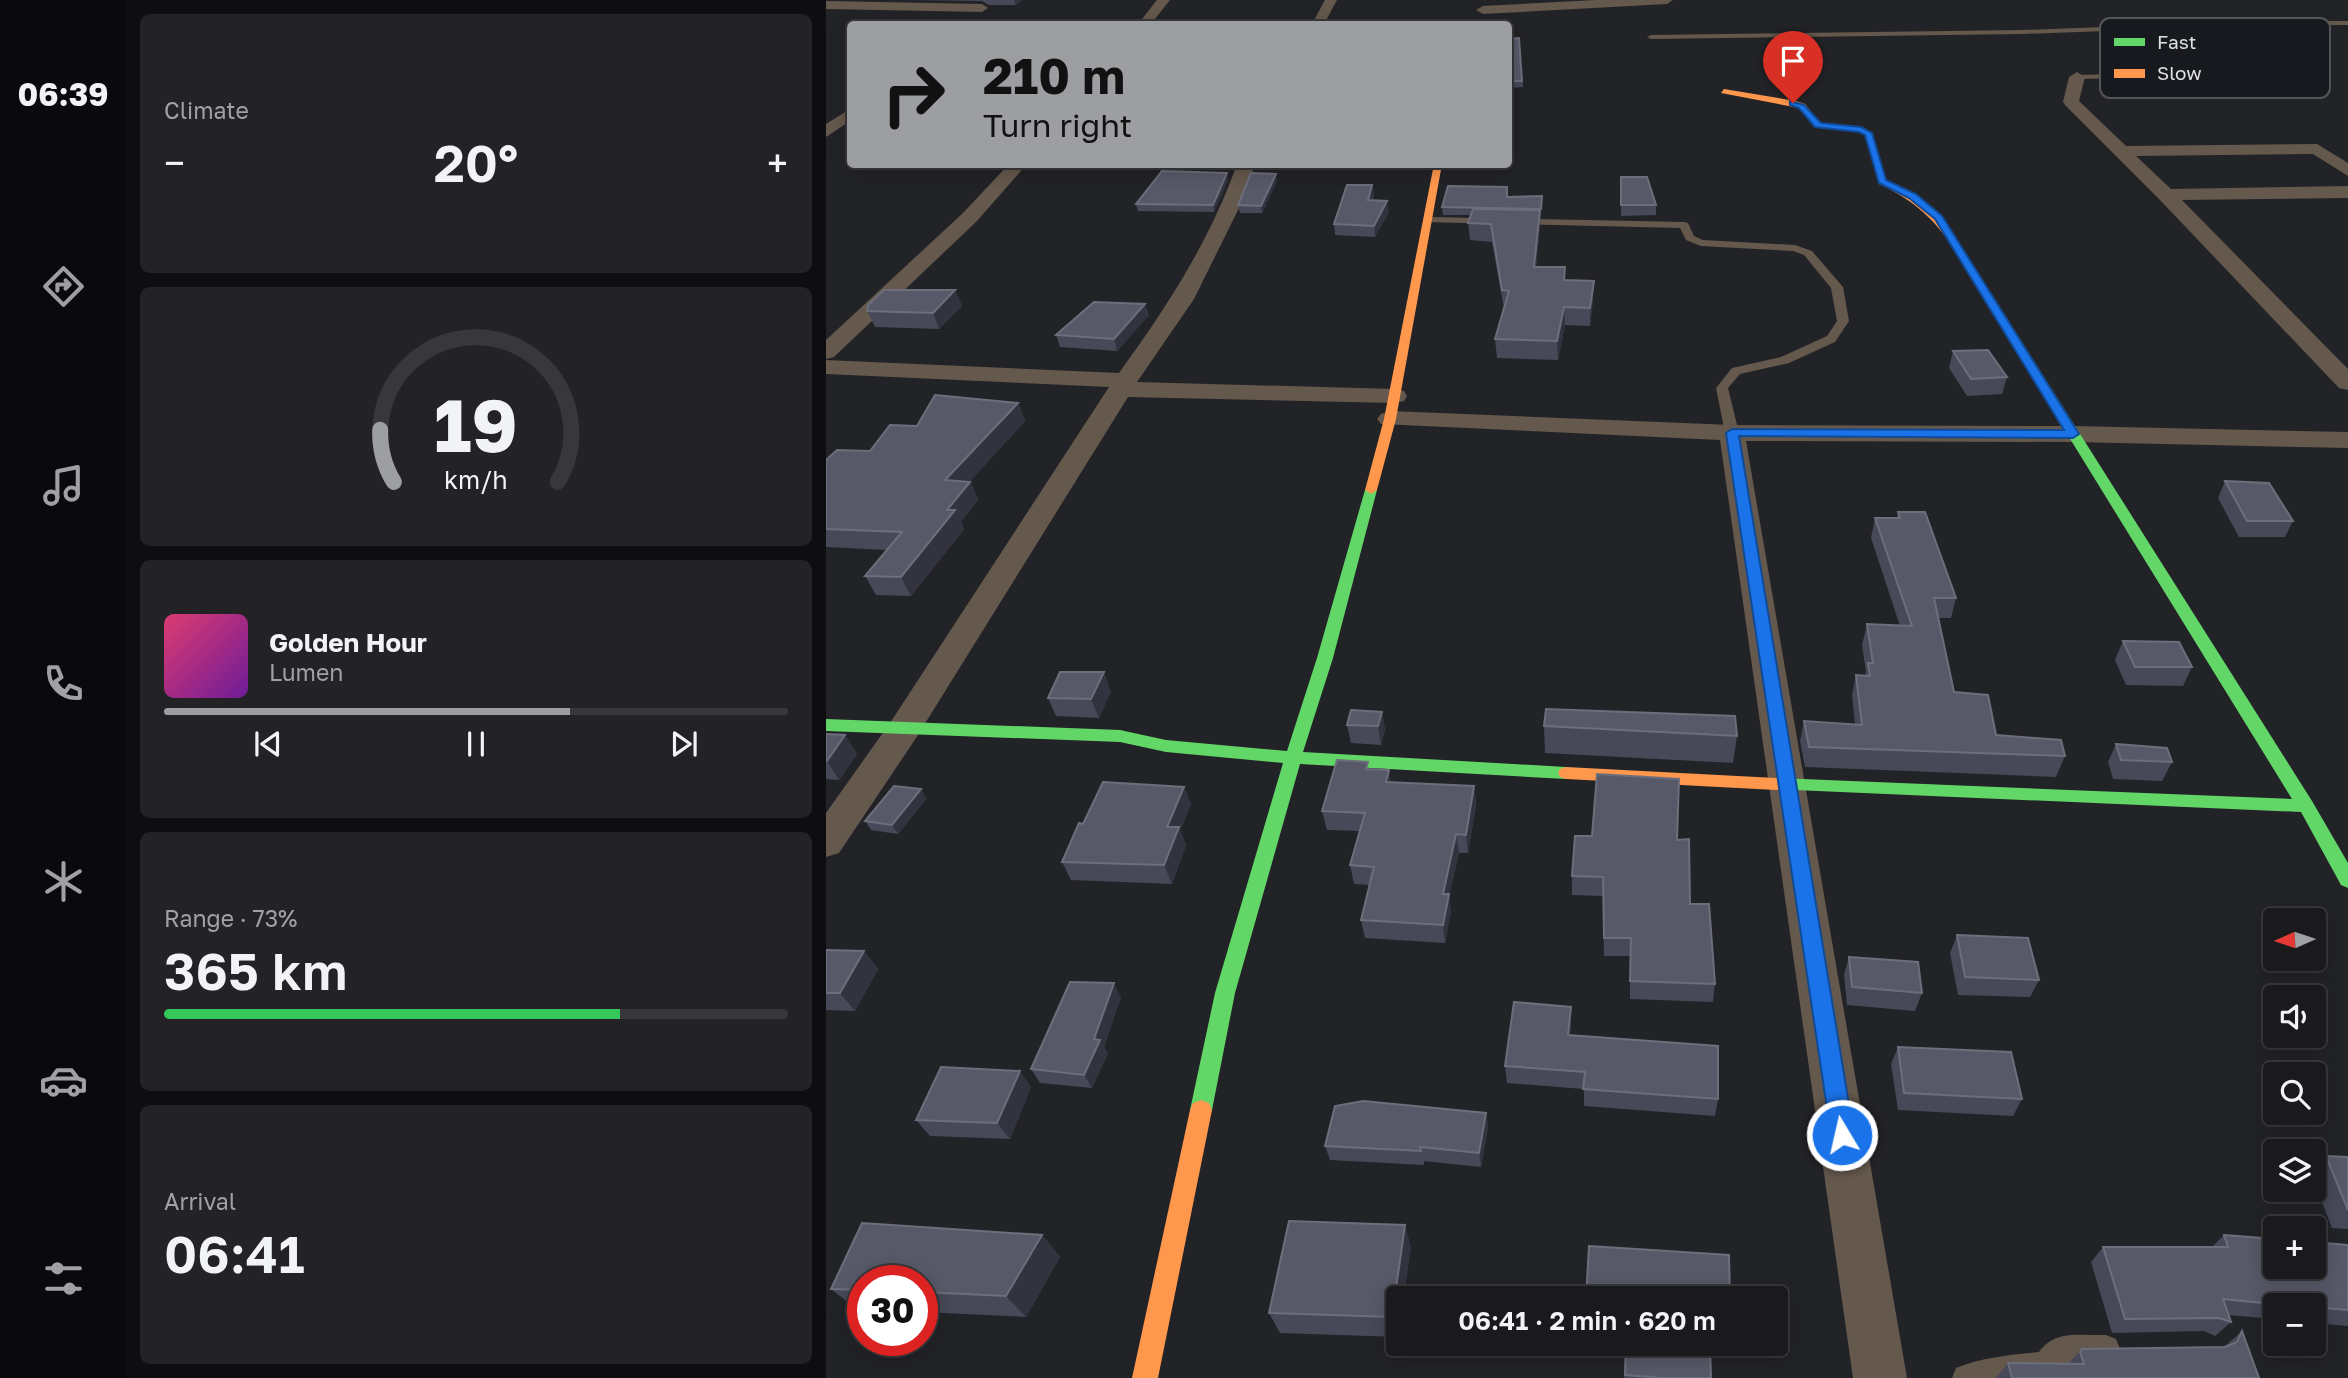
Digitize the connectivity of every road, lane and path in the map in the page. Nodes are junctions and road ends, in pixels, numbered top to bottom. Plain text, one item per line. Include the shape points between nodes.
1 (835, 0) edge
2 (1164, 0) edge
3 (1331, 0) edge
4 (1471, 0) edge
5 (1667, 0) edge
6 (1630, 1) edge
7 (987, 4) edge
8 (826, 5) edge
9 (1483, 10) junction
10 (966, 21) edge
11 (1146, 21) edge
12 (1320, 21) edge
13 (1487, 21) edge
14 (2330, 23) edge
15 (2348, 23) edge
16 (2100, 29) edge
17 (1651, 37) dead end
18 (2077, 77) joint
19 (2100, 77) edge
20 (1724, 90) dead end
21 (847, 116) edge
22 (826, 132) edge
23 (2122, 151) junction
24 (1015, 168) edge
25 (1245, 168) edge
26 (1437, 168) edge
27 (2348, 172) edge
28 (2348, 192) edge
29 (2166, 195) junction
30 (1429, 220) junction
31 (826, 352) edge
32 (826, 367) edge
33 (2348, 383) edge
34 (1123, 385) junction
35 (1392, 407) junction
36 (1732, 433) junction
37 (2073, 434) junction
38 (2348, 440) edge
39 (826, 725) edge
40 (904, 729) junction
41 (1295, 758) junction
42 (1788, 785) junction
43 (2306, 806) junction
44 (826, 842) edge
45 (2348, 880) edge
46 (2137, 1349) edge
47 (1145, 1378) edge
48 (1880, 1378) edge
49 (1966, 1378) edge

1 - 8 street
2 - 11 street
3 - 12 street
4 - 9 street
5 - 6 street
6 - 9 street
7 - 8 street
7 - 10 street
9 - 13 street via 1488,13
14 - 15 lane
16 - 17 lane
18 - 19 lane
18 - 23 street via 2071,102
20 - 37 street via 1793,103 1802,106 1818,125 1869,134 1882,182 1912,196 1939,218
21 - 22 street
23 - 27 street via 2317,149
23 - 29 street
24 - 31 street via 970,217
25 - 34 street via 1193,283
26 - 30 street
28 - 29 street
29 - 33 street
30 - 35 street
30 - 36 lane via 1684,225 1690,238 1702,243 1795,248 1808,253 1837,287 1843,321 1831,339 1813,349 1736,371 1722,388
32 - 34 street
34 - 35 street
34 - 40 street
35 - 36 street
35 - 41 street
36 - 37 street
36 - 42 street
37 - 38 street
37 - 43 street
39 - 40 street
40 - 41 street via 1119,736 1166,746
40 - 44 street
41 - 42 street
41 - 47 street via 1225,993
42 - 43 street
42 - 48 street
43 - 45 street
46 - 49 lane via 2057,1350 2047,1365

